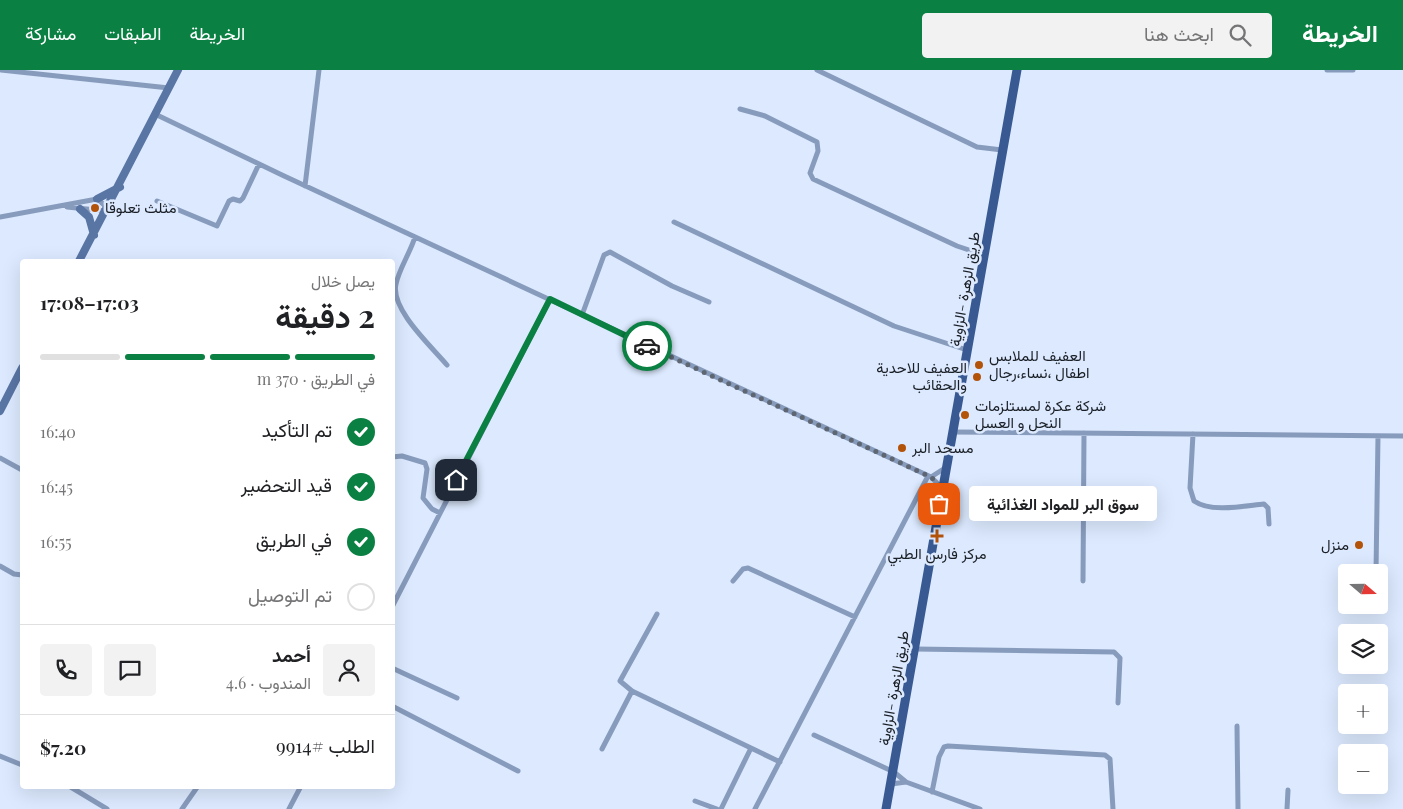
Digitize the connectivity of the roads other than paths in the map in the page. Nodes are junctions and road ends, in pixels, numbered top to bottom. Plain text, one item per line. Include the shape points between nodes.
1 (1, 70) edge
2 (178, 70) edge
3 (319, 70) edge
4 (817, 70) edge
5 (1017, 70) edge
6 (1327, 70) edge
7 (1353, 70) edge
8 (56, 73) edge
9 (169, 88) junction
10 (740, 109) dead end
11 (157, 114) junction
12 (1002, 150) junction
13 (258, 164) junction
14 (305, 186) junction
15 (120, 187) junction
16 (97, 199) junction
17 (157, 201) dead end
18 (64, 206) junction
19 (80, 209) junction
20 (107, 209) junction
21 (0, 217) edge
22 (674, 222) dead end
23 (94, 235) junction
24 (415, 237) junction
25 (984, 255) junction
26 (80, 259) edge
27 (550, 299) junction
28 (709, 302) dead end
29 (582, 315) junction
30 (967, 350) junction
31 (447, 364) dead end
32 (20, 372) edge
33 (0, 411) edge
34 (953, 432) junction
35 (1084, 433) junction
36 (1193, 434) junction
37 (1378, 436) junction
38 (1403, 436) edge
39 (395, 457) edge
40 (0, 458) edge
41 (946, 468) junction
42 (20, 469) edge
43 (930, 476) junction
44 (942, 488) junction
45 (440, 513) junction
46 (1269, 524) dead end
47 (1376, 564) edge
48 (0, 566) edge
49 (20, 575) edge
50 (733, 581) dead end
51 (1083, 581) dead end
52 (395, 601) edge
53 (657, 614) dead end
54 (855, 617) junction
55 (915, 650) junction
56 (395, 669) edge
57 (632, 690) junction
58 (457, 698) dead end
59 (1118, 702) dead end
60 (395, 708) edge
61 (1238, 726) dead end
62 (814, 735) dead end
63 (751, 748) junction
64 (602, 749) dead end
65 (0, 756) edge
66 (780, 762) junction
67 (20, 764) edge
68 (518, 771) dead end
69 (894, 772) junction
70 (906, 782) junction
71 (891, 784) junction
72 (74, 789) edge
73 (196, 789) edge
74 (299, 789) edge
75 (1288, 790) dead end
76 (932, 792) junction
77 (695, 801) dead end
78 (756, 807) edge
79 (108, 809) edge
80 (182, 809) edge
81 (289, 809) edge
82 (717, 809) edge
83 (721, 809) edge
84 (763, 809) edge
85 (886, 809) edge
86 (980, 809) edge
87 (1113, 809) edge
88 (1238, 809) edge
89 (1287, 809) edge

1 - 8 street
2 - 9 street
3 - 14 street
4 - 12 street via 977,147
5 - 12 main road, طريق الزهرة -الزاوية
6 - 7 street
8 - 9 street
9 - 11 street
10 - 25 street via 765,116 817,142 818,151 810,172 813,179 956,246
11 - 13 street
11 - 15 street
12 - 25 main road, طريق الزهرة -الزاوية
13 - 14 street
13 - 17 street via 243,198 229,201 217,226
14 - 24 street
15 - 16 street
15 - 20 street
16 - 18 street
16 - 20 street
18 - 19 street
18 - 21 street
19 - 20 street
19 - 23 street via 89,217
20 - 23 street
22 - 30 street via 894,326
23 - 26 street
24 - 27 street
24 - 31 street via 395,286 397,300 405,315
25 - 30 main road, طريق الزهرة -الزاوية
27 - 29 street
27 - 45 street
28 - 29 street via 610,252 604,256
29 - 43 street
30 - 34 main road, طريق الزهرة -الزاوية
32 - 33 street
34 - 35 street
34 - 41 main road, طريق الزهرة -الزاوية
35 - 36 street
35 - 51 street
36 - 37 street
36 - 46 street via 1190,488 1194,501 1213,506 1264,504 1268,508
37 - 38 street
37 - 47 street
39 - 45 street via 425,463 423,498
40 - 42 street
41 - 43 street
41 - 44 main road, طريق الزهرة -الزاوية
43 - 44 street
43 - 54 street
44 - 55 main road, طريق الزهرة -الزاوية
45 - 52 street
48 - 49 street
50 - 54 street via 743,569 748,568
53 - 57 street via 620,681
54 - 66 street
55 - 59 street via 1114,652 1120,658
55 - 69 main road, طريق الزهرة -الزاوية
56 - 58 street
57 - 63 street
57 - 64 street
60 - 68 street
61 - 88 street
62 - 69 street
63 - 66 street
63 - 83 street
65 - 67 street
66 - 78 street
69 - 70 street
69 - 71 main road, طريق الزهرة -الزاوية
70 - 71 street
70 - 76 street
71 - 85 main road, طريق الزهرة -الزاوية
72 - 79 street
73 - 80 street
74 - 81 street
75 - 89 street
76 - 86 street
76 - 87 street via 939,757 948,746 1105,755 1110,759
77 - 82 street
78 - 84 street

